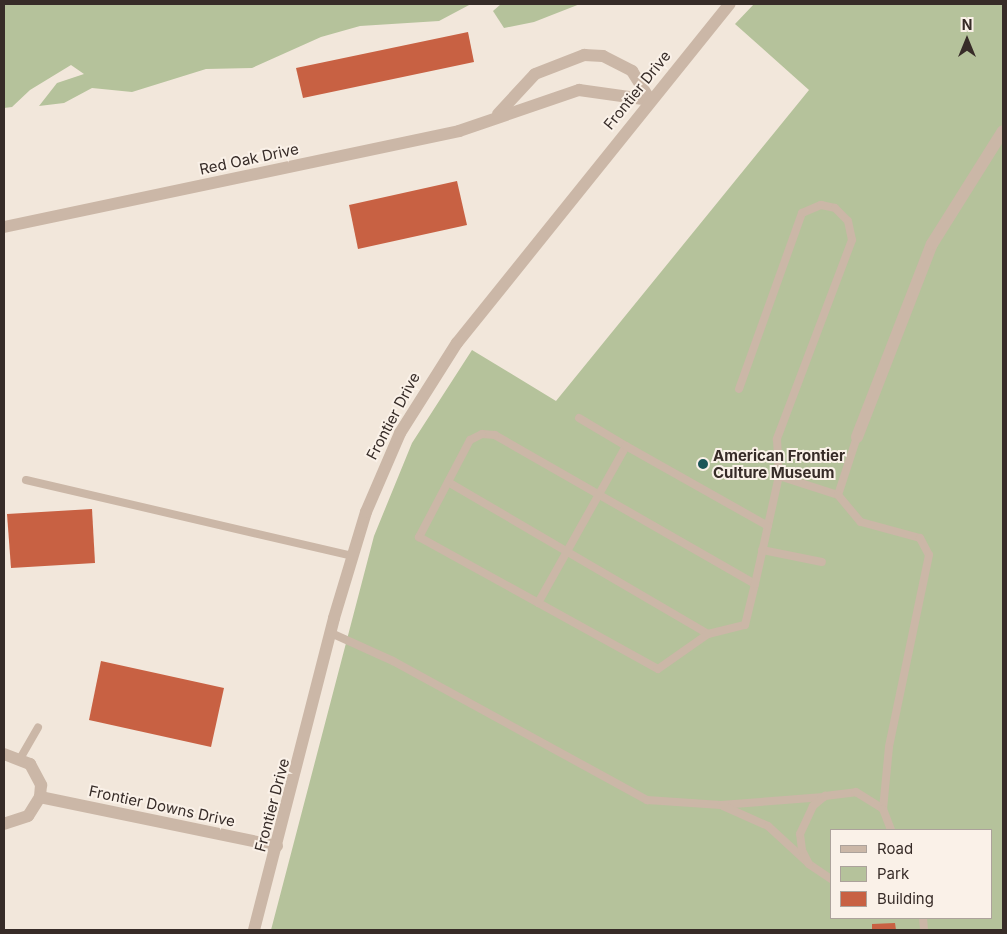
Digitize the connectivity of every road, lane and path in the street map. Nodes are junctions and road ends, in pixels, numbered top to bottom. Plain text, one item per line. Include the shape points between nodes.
1 (730, 4) edge
2 (650, 100) junction
3 (498, 114) junction
4 (1003, 131) edge
5 (4, 227) edge
6 (739, 389) dead end
7 (579, 418) dead end
8 (857, 437) joint
9 (626, 446) junction
10 (779, 476) junction
11 (26, 480) dead end
12 (448, 482) junction
13 (838, 494) junction
14 (600, 496) junction
15 (768, 526) junction
16 (568, 550) junction
17 (762, 550) junction
18 (353, 556) junction
19 (822, 562) dead end
20 (755, 584) junction
21 (538, 603) junction
22 (331, 633) junction
23 (708, 634) junction
24 (38, 728) dead end
25 (4, 754) edge
26 (21, 757) junction
27 (40, 797) junction
28 (824, 797) junction
29 (721, 805) junction
30 (883, 809) junction
31 (4, 824) edge
32 (891, 829) edge
33 (277, 846) junction
34 (809, 864) junction
35 (830, 879) edge
36 (254, 930) edge

1 - 2 street, Frontier Drive
2 - 3 street, Red Oak Drive via 588,89
2 - 3 street, Red Oak Drive via 632,70 603,56 584,55 535,74
2 - 18 street, Frontier Drive via 431,380 384,467
3 - 5 street, Red Oak Drive via 459,131
4 - 8 street via 932,244
6 - 10 lane via 802,213 820,205 835,208 848,222 852,240 778,439
7 - 9 lane
8 - 13 lane
9 - 14 lane
9 - 15 lane
10 - 13 lane
10 - 15 lane
11 - 18 lane
12 - 14 lane via 470,440 482,434 495,435
12 - 16 lane
12 - 21 lane via 419,536
13 - 30 lane via 861,522 920,538 929,550 889,747
14 - 16 lane
14 - 20 lane
15 - 17 lane
16 - 21 lane
16 - 23 lane
17 - 19 lane
17 - 20 lane
18 - 22 street, Frontier Drive
20 - 23 lane via 745,625
21 - 23 lane via 658,669
22 - 29 lane via 393,662 638,796
22 - 33 street, Frontier Drive
24 - 26 lane
25 - 26 street
26 - 27 street via 37,774
27 - 31 street via 28,816
27 - 33 street, Frontier Downs Drive
28 - 29 lane
28 - 30 lane via 856,792
28 - 34 lane via 804,819 800,834
29 - 34 lane via 768,826
30 - 32 lane
33 - 36 street, Frontier Drive
34 - 35 lane

